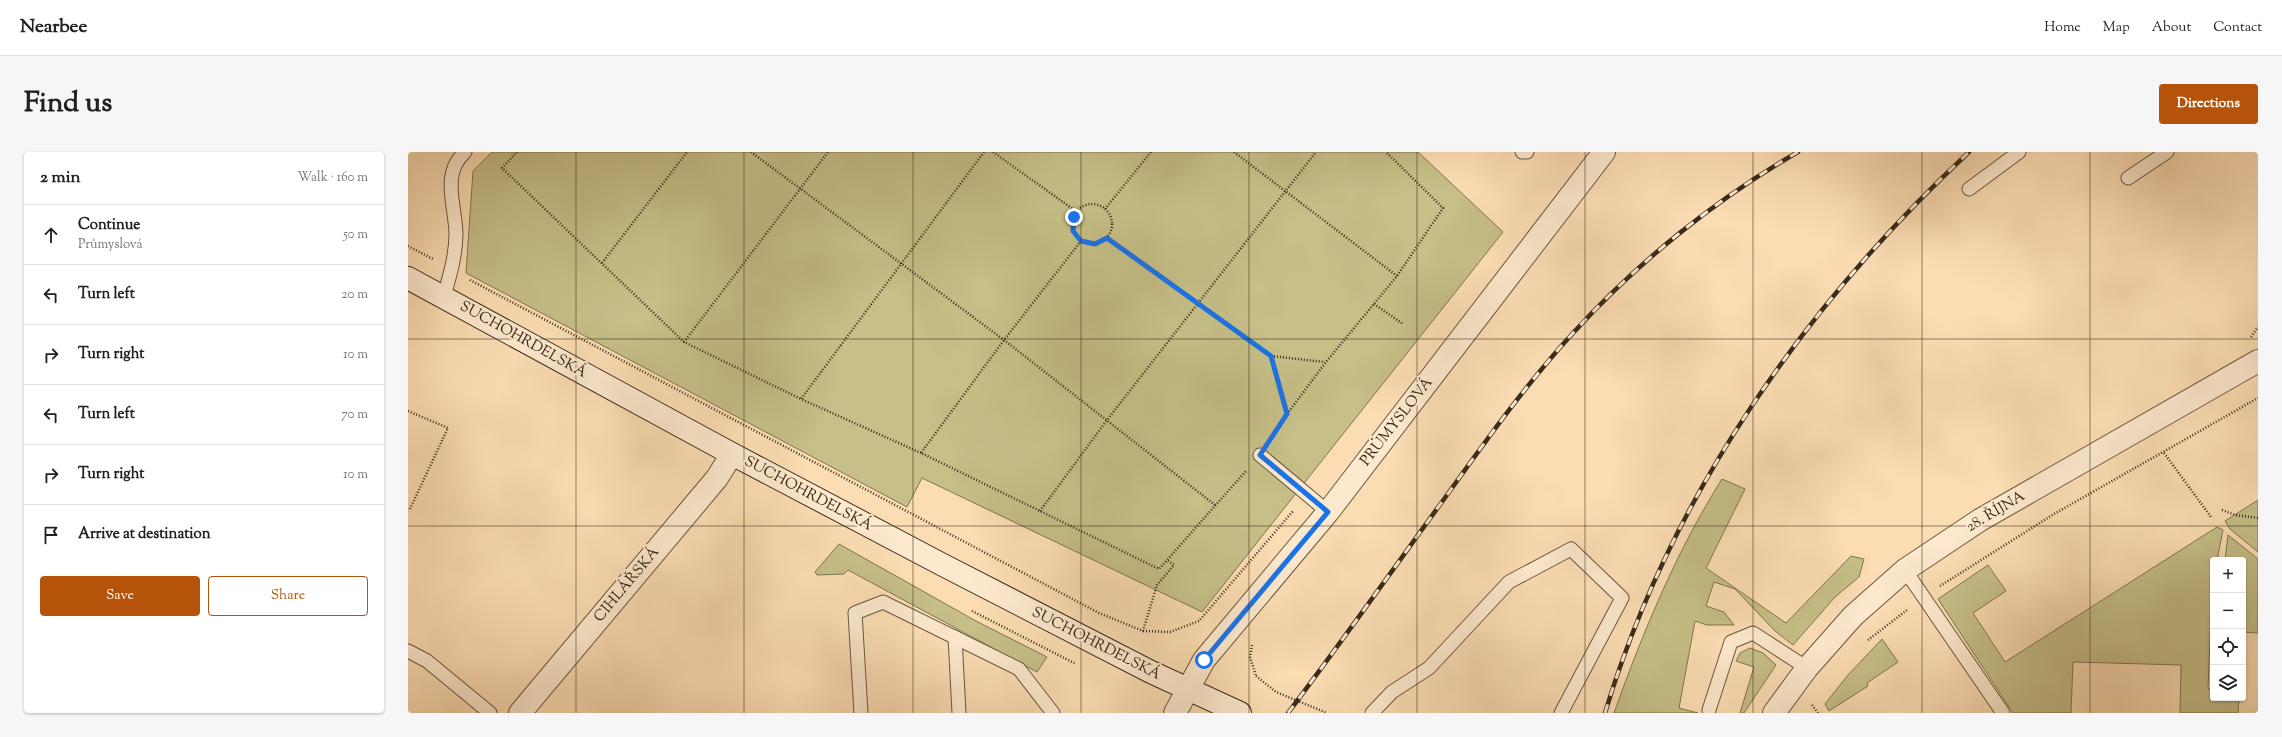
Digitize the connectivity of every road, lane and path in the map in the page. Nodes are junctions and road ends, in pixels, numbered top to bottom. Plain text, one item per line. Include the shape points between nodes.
1 (465, 152) edge
2 (517, 152) edge
3 (688, 152) edge
4 (751, 152) edge
5 (828, 152) edge
6 (984, 152) edge
7 (993, 152) edge
8 (1150, 152) edge
9 (1234, 152) edge
10 (1316, 152) edge
11 (1386, 152) edge
12 (1522, 152) edge
13 (1527, 152) edge
14 (1604, 152) edge
15 (2019, 152) edge
16 (2167, 152) edge
17 (2128, 178) dead end
18 (800, 188) junction
19 (1969, 189) dead end
20 (1284, 190) junction
21 (1105, 209) junction
22 (1077, 212) junction
23 (1107, 238) junction
24 (1081, 241) junction
25 (408, 246) edge
26 (602, 263) junction
27 (901, 264) junction
28 (452, 269) junction
29 (1397, 276) junction
30 (408, 278) edge
31 (444, 296) junction
32 (1196, 304) junction
33 (1374, 304) junction
34 (1404, 324) dead end
35 (1004, 340) junction
36 (684, 342) junction
37 (1271, 356) junction
38 (2258, 361) edge
39 (1326, 362) junction
40 (2258, 398) edge
41 (801, 399) junction
42 (408, 411) edge
43 (1287, 414) junction
44 (1107, 420) junction
45 (2164, 452) junction
46 (921, 453) junction
47 (732, 454) junction
48 (1260, 455) junction
49 (1308, 493) junction
50 (1215, 506) junction
51 (2222, 510) dead end
52 (409, 511) dead end
53 (1040, 511) junction
54 (1328, 512) junction
55 (2212, 517) dead end
56 (2258, 518) edge
57 (1167, 560) junction
58 (1905, 570) junction
59 (1924, 597) junction
60 (1143, 632) junction
61 (955, 637) junction
62 (1865, 642) dead end
63 (408, 651) edge
64 (1807, 668) junction
65 (1256, 676) dead end
66 (1187, 689) junction
67 (1816, 699) dead end
68 (1812, 705) junction
69 (1809, 708) dead end
70 (1710, 710) dead end
71 (490, 713) edge
72 (520, 713) edge
73 (860, 713) edge
74 (959, 713) edge
75 (1053, 713) edge
76 (1175, 713) edge
77 (1240, 713) edge
78 (1327, 713) edge
79 (1372, 713) edge
80 (1561, 713) edge
81 (1774, 713) edge
82 (1818, 713) edge
83 (2003, 713) edge

1 - 28 lane via 456,160 450,181 456,232
2 - 26 path via 502,168
3 - 26 path
4 - 18 path
5 - 18 path
6 - 27 path
7 - 22 path
8 - 21 path
9 - 20 path
10 - 20 path
11 - 29 path via 1443,208
12 - 13 lane
14 - 54 street, PRŮMYSLOVÁ
15 - 19 lane
16 - 17 lane
18 - 27 path
18 - 36 path
20 - 29 path
20 - 32 path
21 - 22 path via 1090,205
21 - 23 path via 1112,223
22 - 24 path via 1072,224 1073,231
23 - 24 path via 1095,244
23 - 32 path
24 - 35 path
25 - 28 path
26 - 36 path
27 - 35 path
27 - 41 path
28 - 31 lane
28 - 60 path via 1099,613
29 - 33 path
30 - 31 street, SUCHOHRDELSKÁ
31 - 47 street, SUCHOHRDELSKÁ
32 - 37 path
32 - 44 path
33 - 34 path
33 - 39 path
35 - 44 path
35 - 46 path
36 - 41 path
37 - 39 path
37 - 43 path
38 - 58 street, 28. ŘÍJNA via 1980,520
39 - 43 path
40 - 45 path
41 - 46 path
42 - 52 path via 448,428
43 - 48 path
44 - 50 path
44 - 53 path
45 - 55 path
45 - 59 path via 2054,514
46 - 53 path
47 - 66 street, SUCHOHRDELSKÁ
47 - 72 street, CIHLÁŘSKÁ via 717,478
48 - 49 lane
48 - 50 path
49 - 54 lane
49 - 60 path via 1199,621 1170,632
50 - 57 path
51 - 56 path via 2235,515
53 - 57 path via 1159,569
54 - 66 street, PRŮMYSLOVÁ via 1204,660
57 - 60 path via 1174,565 1157,585
58 - 59 lane
58 - 64 street, 28. ŘÍJNA via 1853,616
59 - 62 path
59 - 83 lane
61 - 73 lane via 883,602 855,613
61 - 74 lane
61 - 75 lane via 1018,669
63 - 71 lane via 427,661
64 - 70 lane via 1753,632 1731,642
64 - 81 street, 28. ŘÍJNA
65 - 78 path, bridge via 1276,692
66 - 76 street, PRŮMYSLOVÁ
66 - 77 street, SUCHOHRDELSKÁ
67 - 68 path
68 - 69 path
68 - 82 path
79 - 80 lane via 1392,692 1429,668 1509,582 1570,549 1622,598

